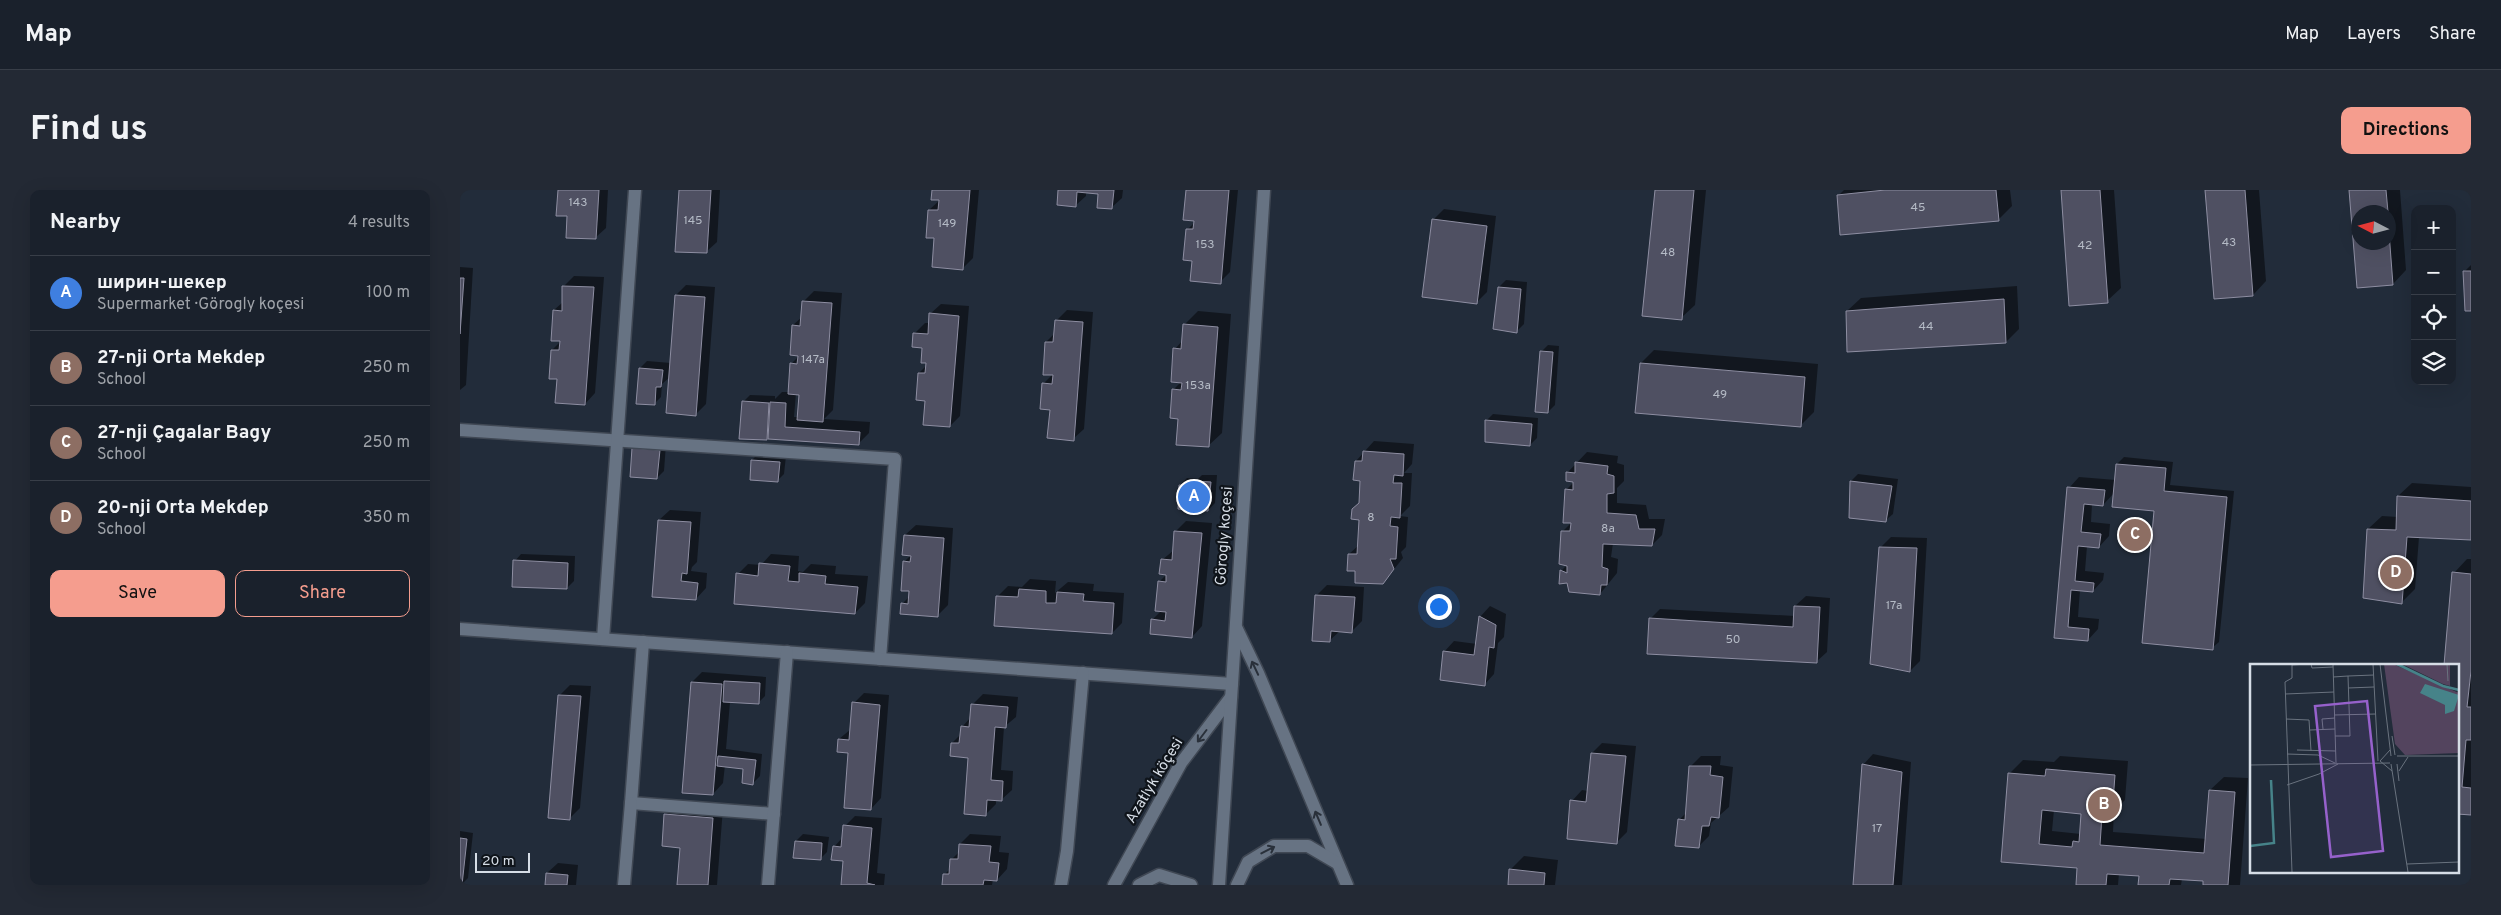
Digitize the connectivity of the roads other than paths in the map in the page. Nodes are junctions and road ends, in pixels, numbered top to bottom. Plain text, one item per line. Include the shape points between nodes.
1 (635, 190) edge
2 (1264, 190) edge
3 (460, 430) edge
4 (618, 441) junction
5 (1236, 627) junction
6 (460, 629) edge
7 (603, 639) junction
8 (643, 642) junction
9 (787, 652) junction
10 (880, 659) junction
11 (1083, 673) junction
12 (1232, 684) junction
13 (1231, 697) junction
14 (631, 802) junction
15 (774, 814) junction
16 (1337, 863) junction
17 (624, 885) edge
18 (768, 885) edge
19 (1061, 885) edge
20 (1114, 885) edge
21 (1139, 885) edge
22 (1191, 885) edge
23 (1219, 885) edge
24 (1238, 885) edge
25 (1347, 885) edge

1 - 4 street
2 - 5 street, Görogly koçesi
3 - 4 street
4 - 7 street
4 - 10 street via 895,459
5 - 12 street, Görogly koçesi
16 -> 5 street
6 - 7 street
7 - 8 street
8 - 9 street
8 - 14 street
9 - 10 street
9 - 15 street
10 - 11 street
11 - 12 street
11 - 19 street
12 - 13 street, Görogly koçesi
13 -> 20 street, Azatlyk köçesi via 1181,763
13 - 23 street, Görogly koçesi
14 - 15 street
14 - 17 street
15 - 18 street
24 -> 16 street via 1248,862 1274,846 1308,846
16 - 25 street
21 - 22 street via 1159,875

